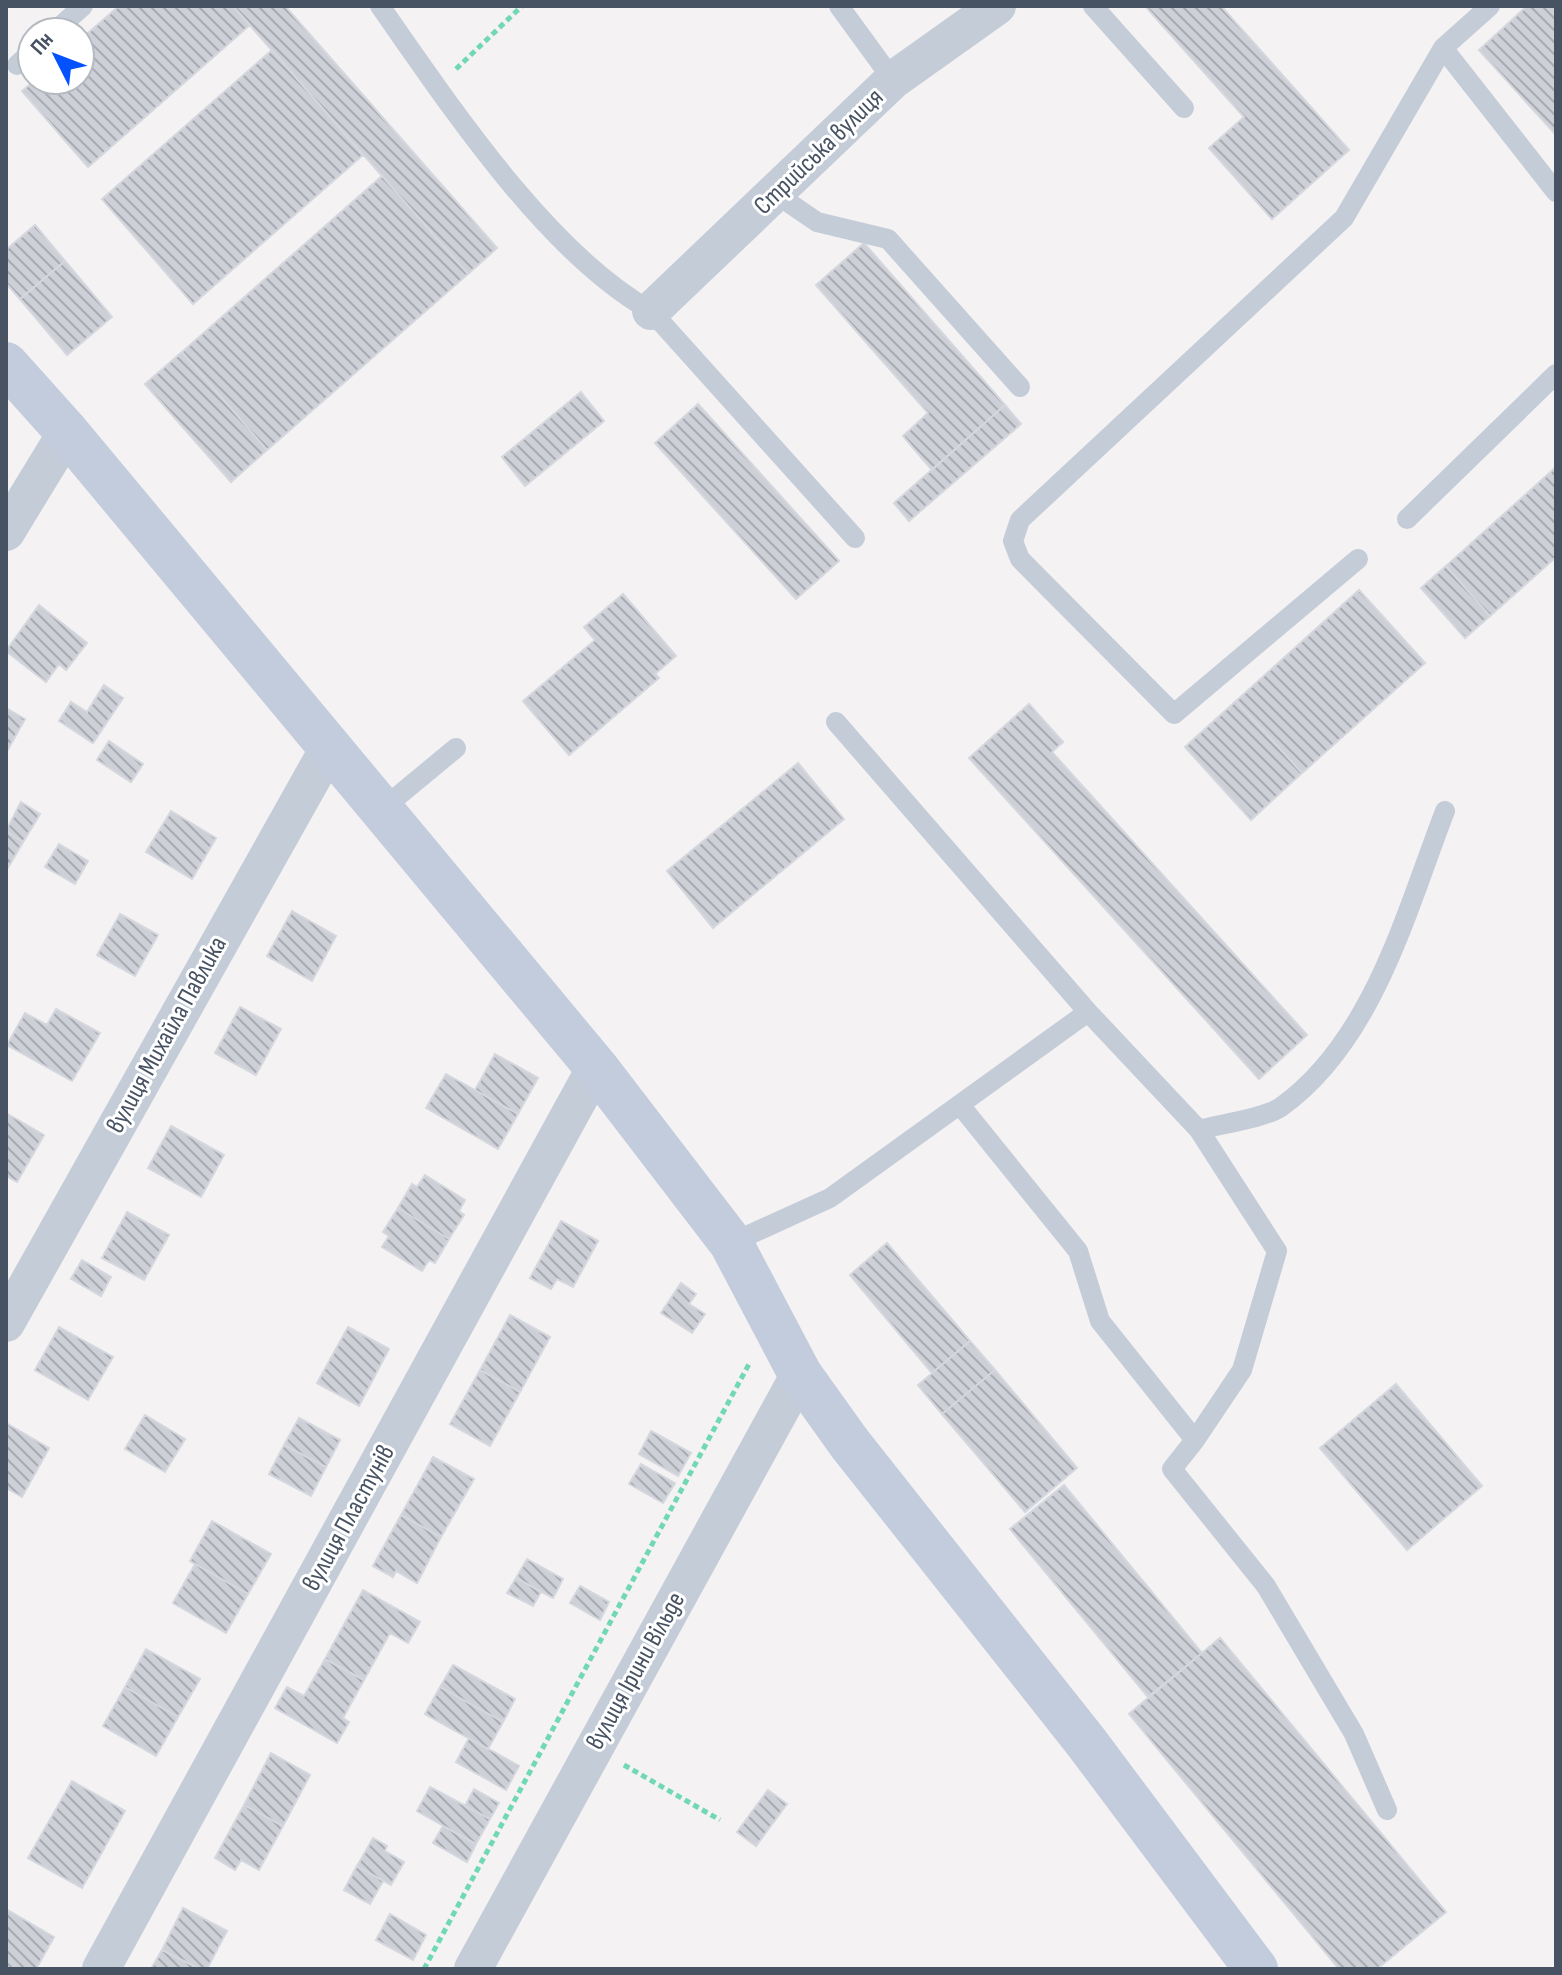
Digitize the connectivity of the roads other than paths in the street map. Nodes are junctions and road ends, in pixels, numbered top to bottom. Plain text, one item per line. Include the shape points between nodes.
1 (380, 6) edge
2 (839, 6) edge
3 (997, 6) edge
4 (1093, 6) edge
5 (1490, 6) edge
6 (1443, 48) junction
7 (893, 80) junction
8 (1184, 108) dead end
9 (1556, 192) edge
10 (776, 194) junction
11 (651, 311) junction
12 (6, 364) edge
13 (1556, 374) edge
14 (1020, 387) dead end
15 (67, 432) junction
16 (1407, 519) dead end
17 (6, 532) edge
18 (855, 538) dead end
19 (1358, 559) dead end
20 (836, 722) dead end
21 (329, 748) junction
22 (456, 748) dead end
23 (381, 810) junction
24 (1445, 811) dead end
25 (1088, 1012) junction
26 (596, 1067) junction
27 (960, 1105) junction
28 (1199, 1130) junction
29 (731, 1243) junction
30 (6, 1323) edge
31 (800, 1374) junction
32 (1195, 1440) junction
33 (1387, 1810) dead end
34 (101, 1969) edge
35 (473, 1969) edge
36 (1256, 1969) edge

1 - 11 lane via 522,197 615,290
2 - 7 lane
3 - 7 street, Стрийська вулиця
4 - 8 lane
5 - 6 lane
6 - 9 lane
6 - 19 lane via 1344,218 1020,520 1013,541 1020,559 1174,714
7 - 10 street, Стрийська вулиця
10 - 11 street, Стрийська вулиця
10 - 14 lane via 817,222 888,239
11 - 18 lane
12 - 15 street
13 - 16 lane
15 - 17 street
15 - 21 street
20 - 25 lane
21 - 23 street
21 - 30 street, вулиця Михайла Павлика
22 - 23 lane
23 - 26 street
24 - 28 lane via 1378,987 1333,1056 1280,1109
25 - 27 lane
25 - 28 lane
26 - 29 street
26 - 34 street, вулиця Пластунів
27 - 29 lane via 830,1198
27 - 32 lane via 1078,1251 1100,1321
28 - 32 lane via 1277,1251 1242,1370
29 - 31 street
31 - 35 street, вулиця Ірини Вільде
31 - 36 street
32 - 33 lane via 1172,1469 1266,1586 1354,1734

